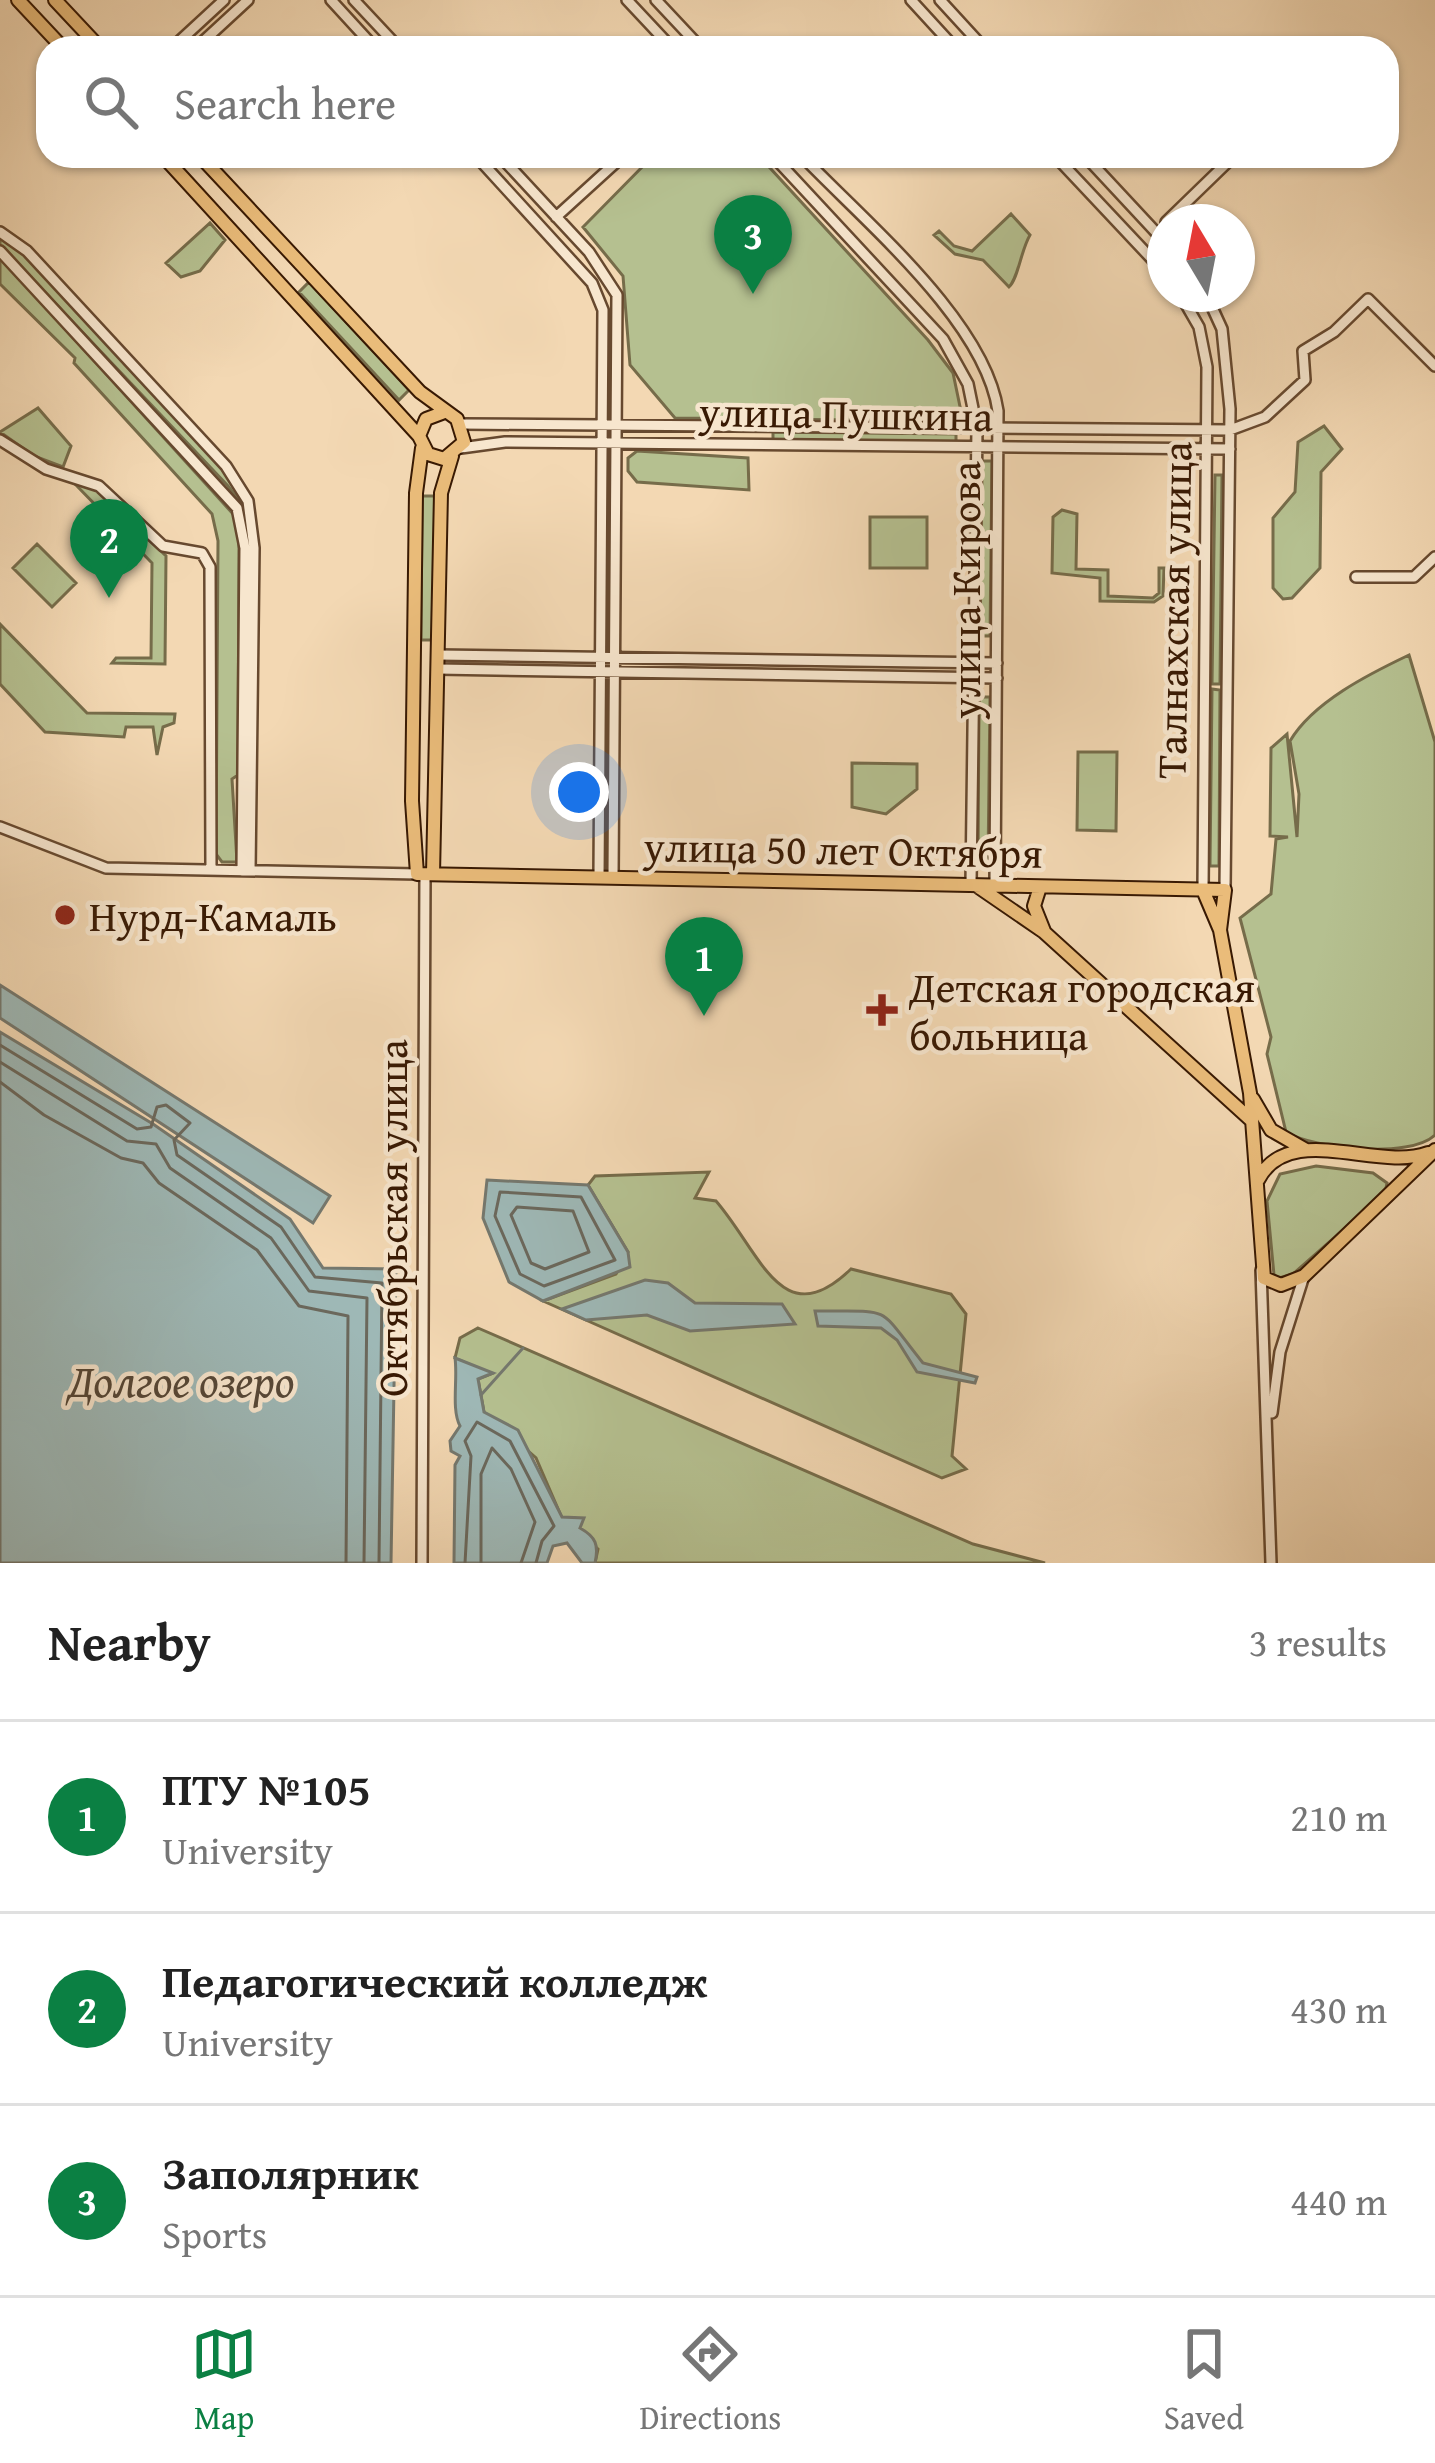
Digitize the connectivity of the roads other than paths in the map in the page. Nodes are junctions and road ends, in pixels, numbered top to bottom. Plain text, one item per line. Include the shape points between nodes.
1 (18, 0) edge
2 (55, 0) edge
3 (224, 0) edge
4 (248, 0) edge
5 (331, 0) edge
6 (354, 0) edge
7 (627, 0) edge
8 (656, 0) edge
9 (910, 0) edge
10 (940, 0) edge
11 (52, 36) edge
12 (89, 36) edge
13 (185, 36) edge
14 (209, 36) edge
15 (364, 36) edge
16 (388, 36) edge
17 (661, 36) edge
18 (689, 36) edge
19 (944, 36) edge
20 (973, 36) edge
21 (174, 168) edge
22 (211, 168) edge
23 (487, 168) edge
24 (511, 168) edge
25 (610, 168) edge
26 (784, 168) edge
27 (813, 168) edge
28 (1066, 168) edge
29 (1096, 168) edge
30 (1221, 168) edge
31 (235, 194) junction
32 (1184, 204) edge
33 (215, 212) junction
34 (557, 217) junction
35 (1147, 222) edge
36 (544, 229) junction
37 (0, 232) edge
38 (0, 251) edge
39 (1147, 254) edge
40 (304, 267) junction
41 (284, 286) junction
42 (614, 287) junction
43 (598, 293) junction
44 (949, 310) junction
45 (1190, 312) edge
46 (1216, 312) edge
47 (1219, 318) junction
48 (932, 326) junction
49 (1199, 327) junction
50 (1435, 366) edge
51 (442, 413) junction
52 (461, 424) junction
53 (603, 426) junction
54 (619, 426) junction
55 (977, 428) junction
56 (998, 428) junction
57 (1208, 430) junction
58 (1230, 430) junction
59 (0, 440) edge
60 (420, 442) junction
61 (603, 443) junction
62 (618, 443) junction
63 (976, 447) junction
64 (998, 447) junction
65 (1208, 449) junction
66 (1230, 449) junction
67 (457, 452) junction
68 (1435, 557) edge
69 (1356, 577) dead end
70 (248, 611) junction
71 (601, 657) junction
72 (616, 658) junction
73 (760, 660) junction
74 (824, 661) junction
75 (438, 662) junction
76 (974, 663) junction
77 (997, 663) junction
78 (601, 671) junction
79 (616, 672) junction
80 (760, 674) junction
81 (824, 675) junction
82 (974, 678) junction
83 (997, 678) junction
84 (0, 826) edge
85 (211, 871) junction
86 (246, 871) junction
87 (425, 874) junction
88 (606, 877) junction
89 (971, 883) junction
90 (995, 884) junction
91 (1040, 887) junction
92 (1203, 890) junction
93 (1226, 890) junction
94 (1220, 930) junction
95 (1044, 932) junction
96 (1250, 1093) junction
97 (1252, 1120) junction
98 (1307, 1150) junction
99 (1435, 1150) edge
100 (1390, 1163) junction
101 (1256, 1185) junction
102 (1393, 1191) junction
103 (1260, 1276) junction
104 (1304, 1276) junction
105 (1269, 1430) junction
106 (1271, 1562) edge
107 (422, 1563) edge

1 - 11 main road
2 - 12 main road
3 - 13 street
4 - 14 street
5 - 15 street
6 - 16 street
7 - 17 street
8 - 18 street
9 - 19 street
10 - 20 street
21 - 33 main road
22 - 31 main road
23 - 36 street
24 - 34 street
25 - 34 street
26 - 48 street, улица Кирова
27 - 44 street, улица Кирова
28 - 39 street
29 - 35 street
30 - 32 street
31 - 33 main road
31 - 40 main road
33 - 41 main road
34 - 36 street
34 - 42 street
36 - 43 street
37 - 70 street via 27,251 237,479 253,524
38 - 70 street via 230,496 244,537
40 - 41 main road
40 - 51 main road
41 - 60 main road
42 - 43 street
42 - 54 street
43 - 53 street
44 - 48 street
44 - 56 street, улица Кирова via 984,359
45 - 49 street, Талнахская улица
46 - 47 street, Талнахская улица
47 - 49 street
47 - 58 street, Талнахская улица
48 - 55 street, улица Кирова via 962,368
49 - 57 street, Талнахская улица
50 - 58 street via 1368,299 1303,351 1305,380 1265,417
51 - 52 main road
51 - 60 main road via 426,419
52 - 53 street, улица Пушкина
52 - 67 main road
53 - 54 street, улица Пушкина
53 - 61 street
54 - 55 street, улица Пушкина
54 - 62 street
55 - 56 street, улица Пушкина
55 - 63 street, улица Кирова
56 - 57 street, улица Пушкина
56 - 64 street, улица Кирова
57 - 58 street, улица Пушкина
57 - 65 street, Талнахская улица
58 - 66 street, Талнахская улица
59 - 85 street via 46,469 99,486 164,546 202,553 211,567
60 - 67 main road via 435,458
60 - 87 main road via 413,756
61 - 62 street, улица Пушкина
61 - 67 street, улица Пушкина via 484,442
61 - 71 street
62 - 63 street, улица Пушкина
62 - 72 street
63 - 64 street, улица Пушкина
63 - 76 street, улица Кирова
64 - 65 street, улица Пушкина
64 - 77 street, улица Кирова
65 - 66 street, улица Пушкина
65 - 92 street, Талнахская улица
66 - 93 street, Талнахская улица
67 - 75 main road via 441,493
68 - 69 street via 1414,577
70 - 86 street
71 - 72 street
71 - 75 street
71 - 78 street
72 - 73 street
72 - 79 street
73 - 74 street
73 - 80 street
74 - 76 street
74 - 81 street
75 - 78 street
75 - 87 main road
76 - 77 street
76 - 82 street, улица Кирова
77 - 83 street, улица Кирова
78 - 79 street
78 - 88 street
79 - 80 street
79 - 88 street
80 - 81 street
81 - 82 street
82 - 83 street
82 - 89 street, улица Кирова
83 - 90 street, улица Кирова
84 - 85 street, улица 50 лет Октября via 106,868
85 - 86 street, улица 50 лет Октября
86 - 87 street, улица 50 лет Октября
87 - 88 main road, улица 50 лет Октября
87 - 107 street, Октябрьская улица
88 - 89 main road, улица 50 лет Октября
89 - 90 main road, улица 50 лет Октября
89 - 95 main road
90 - 91 main road, улица 50 лет Октября
91 - 92 main road, улица 50 лет Октября
91 - 95 main road via 1034,907
92 - 93 main road, улица 50 лет Октября
92 - 94 main road, Талнахская улица
93 - 94 main road, Талнахская улица
94 - 96 main road, Талнахская улица
95 - 97 main road
96 - 97 main road, Талнахская улица
96 - 98 main road via 1271,1130
97 - 101 main road, Талнахская улица
98 - 100 main road
98 - 101 main road via 1277,1157
99 - 100 main road
99 - 102 main road
100 - 102 main road
101 - 103 main road, Талнахская улица
102 - 104 main road
103 - 104 main road via 1281,1285
103 - 105 street, Талнахская улица
104 - 105 street via 1280,1352
105 - 106 street

